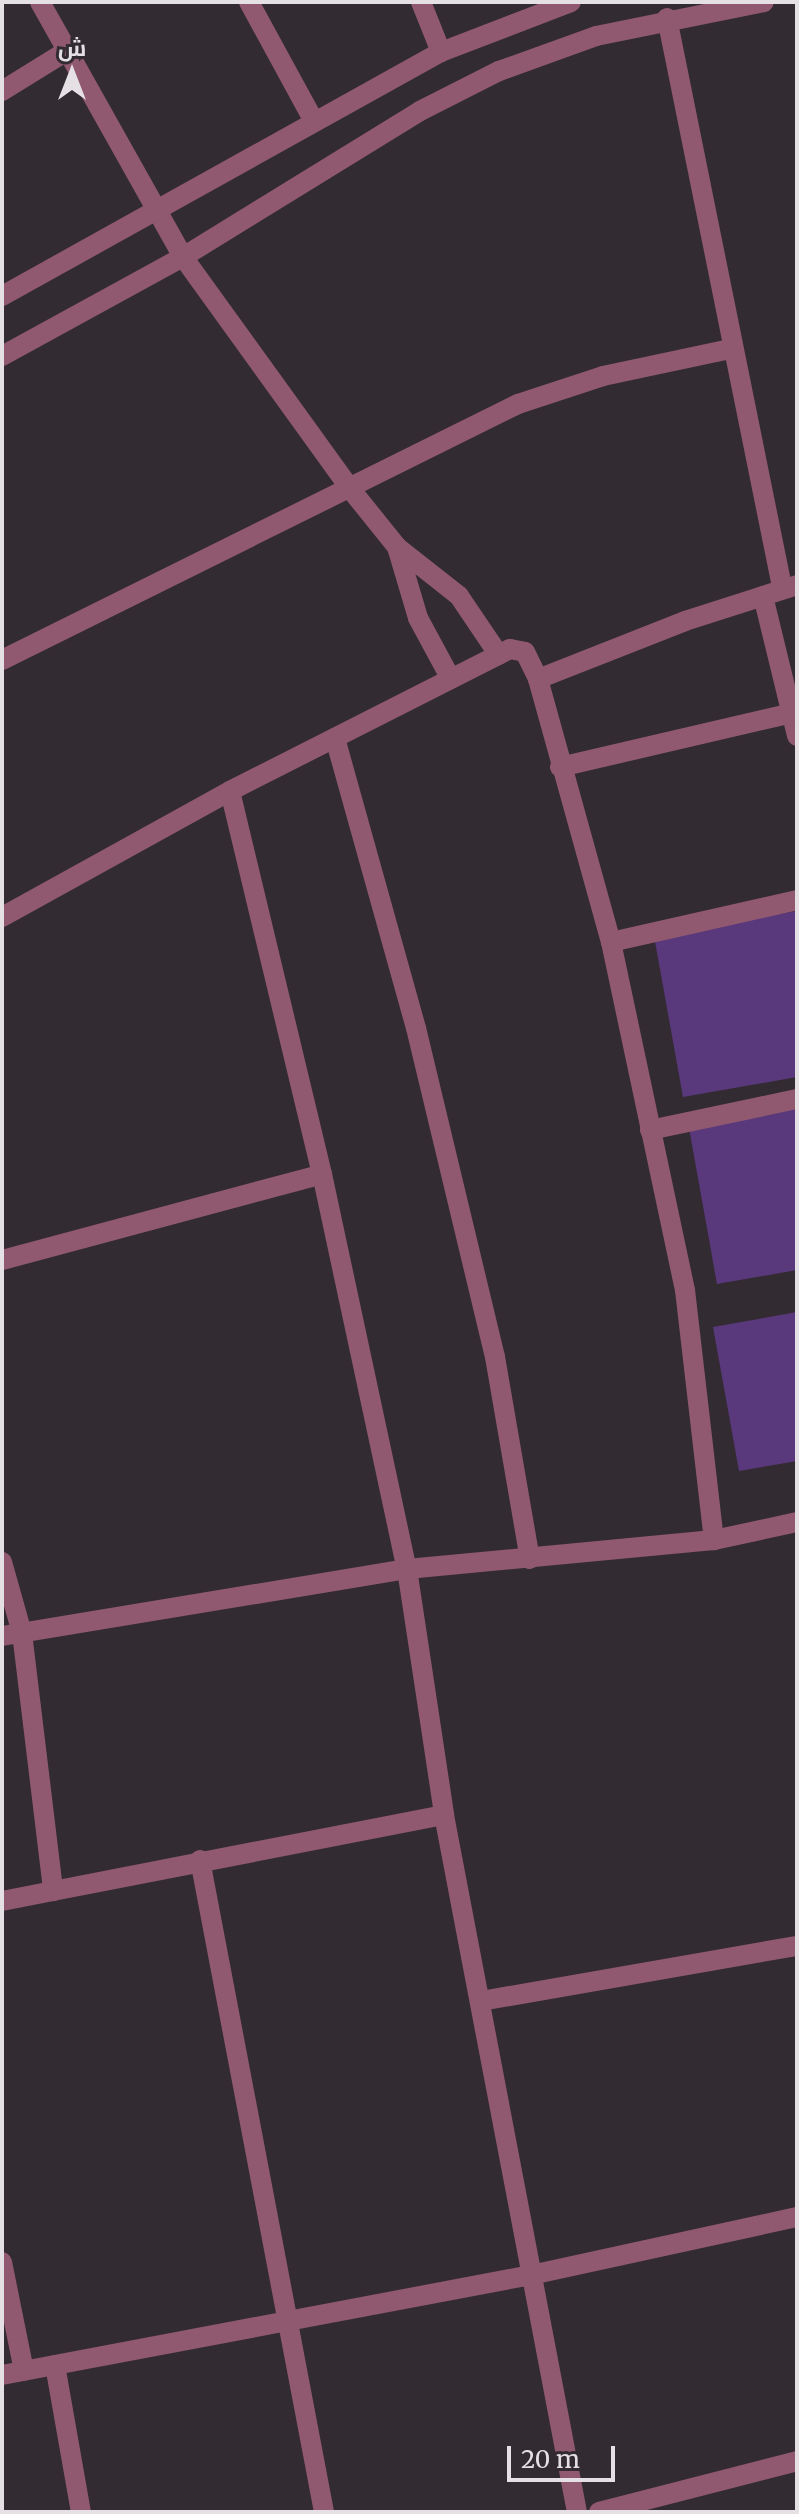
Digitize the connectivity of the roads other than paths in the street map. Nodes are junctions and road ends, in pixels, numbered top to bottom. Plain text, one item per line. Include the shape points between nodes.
1 (40, 2) edge
2 (249, 2) edge
3 (421, 2) edge
4 (571, 2) edge
5 (764, 2) edge
6 (667, 18) junction
7 (68, 50) junction
8 (441, 52) junction
9 (2, 91) edge
10 (314, 121) junction
11 (158, 209) junction
12 (183, 257) junction
13 (2, 296) edge
14 (730, 349) junction
15 (2, 356) edge
16 (348, 486) junction
17 (397, 547) junction
18 (790, 586) edge
19 (763, 596) junction
20 (499, 655) junction
21 (2, 660) edge
22 (451, 679) junction
23 (538, 679) junction
24 (795, 712) edge
25 (797, 736) edge
26 (335, 738) junction
27 (560, 767) junction
28 (230, 791) junction
29 (797, 900) edge
30 (2, 917) edge
31 (611, 942) junction
32 (797, 1099) edge
33 (650, 1130) junction
34 (322, 1174) junction
35 (2, 1260) edge
36 (797, 1522) edge
37 (714, 1540) junction
38 (530, 1559) junction
39 (2, 1562) edge
40 (407, 1569) junction
41 (12, 1634) edge
42 (444, 1815) junction
43 (200, 1860) junction
44 (53, 1891) junction
45 (2, 1901) edge
46 (797, 1946) edge
47 (481, 2001) junction
48 (797, 2217) edge
49 (2, 2262) edge
50 (531, 2275) junction
51 (288, 2321) junction
52 (55, 2365) junction
53 (24, 2371) junction
54 (2, 2375) edge
55 (797, 2461) edge
56 (81, 2512) edge
57 (324, 2512) edge
58 (577, 2512) edge
59 (599, 2512) edge

1 - 7 street
2 - 10 street
3 - 8 street
4 - 8 street
5 - 6 street
6 - 12 street via 596,36 486,77 420,111
6 - 14 street
7 - 9 street
7 - 11 street
8 - 10 street
10 - 11 street
11 - 12 street
11 - 13 street
12 - 15 street
12 - 16 street
14 - 16 street via 603,376 518,404
14 - 18 street
16 - 17 street
16 - 21 street
17 - 20 street via 459,596
17 - 22 street via 418,618
18 - 19 street
19 - 23 street
19 - 24 street
20 - 22 street
20 - 23 street via 519,648
22 - 26 street
23 - 27 street
24 - 25 street
24 - 27 street
26 - 28 street
26 - 38 street via 416,1028 488,1327
27 - 31 street
28 - 30 street
28 - 34 street
29 - 31 street
31 - 33 street
32 - 33 street
33 - 37 street via 685,1290
34 - 35 street
34 - 40 street
36 - 37 street
37 - 38 street
38 - 40 street
39 - 41 street
40 - 41 street
40 - 42 street
41 - 44 street
42 - 43 street
42 - 47 street
43 - 44 street
43 - 51 street
44 - 45 street
46 - 47 street
47 - 50 street
48 - 50 street
49 - 53 street
50 - 51 street
50 - 58 street
51 - 52 street
51 - 57 street
52 - 53 street
52 - 56 street
53 - 54 street
55 - 59 street

